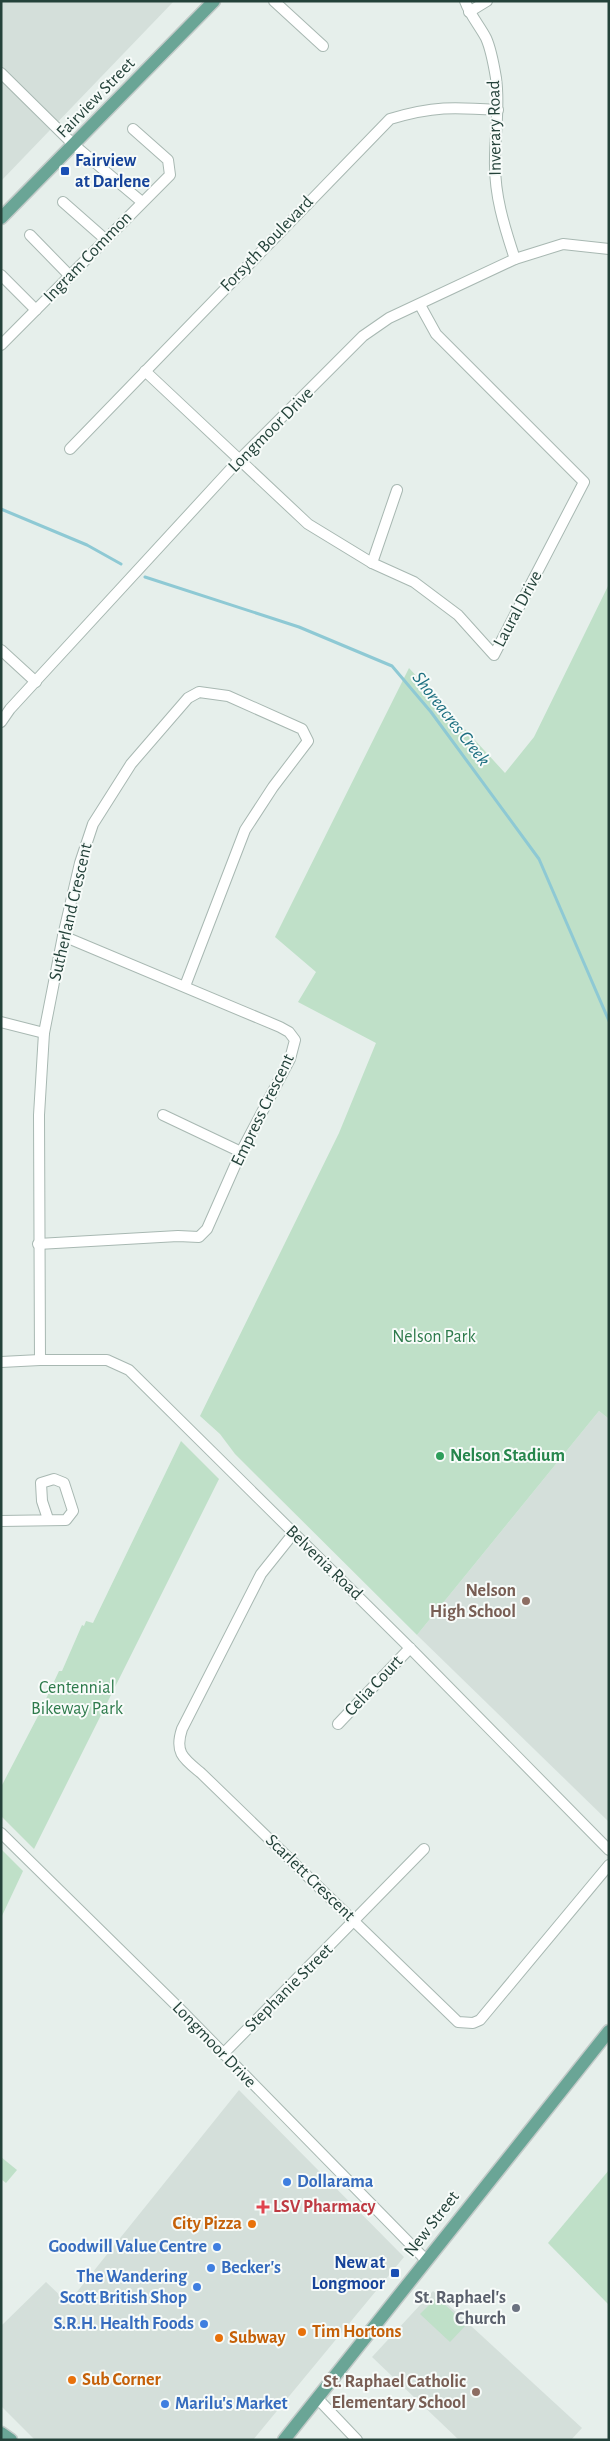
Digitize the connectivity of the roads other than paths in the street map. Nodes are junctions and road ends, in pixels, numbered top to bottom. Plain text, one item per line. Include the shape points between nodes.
1 (214, 1) edge
2 (274, 1) edge
3 (465, 1) edge
4 (487, 1) edge
5 (469, 12) junction
6 (324, 46) dead end
7 (1, 73) edge
8 (498, 110) junction
9 (133, 129) dead end
10 (74, 145) junction
11 (63, 202) dead end
12 (142, 202) junction
13 (1, 218) edge
14 (30, 235) dead end
15 (105, 239) junction
16 (609, 249) edge
17 (515, 259) junction
18 (1, 274) edge
19 (70, 276) junction
20 (420, 305) junction
21 (36, 310) junction
22 (2, 344) edge
23 (145, 371) junction
24 (70, 449) dead end
25 (240, 459) junction
26 (398, 490) dead end
27 (372, 562) junction
28 (1, 650) edge
29 (36, 682) junction
30 (1, 722) edge
31 (63, 936) junction
32 (185, 986) junction
33 (1, 1022) edge
34 (44, 1033) junction
35 (163, 1115) dead end
36 (241, 1152) junction
37 (38, 1244) junction
38 (40, 1360) junction
39 (1, 1362) edge
40 (48, 1519) dead end
41 (1, 1521) edge
42 (293, 1534) junction
43 (410, 1648) junction
44 (338, 1724) dead end
45 (1, 1833) edge
46 (424, 1849) dead end
47 (609, 1850) edge
48 (609, 1865) edge
49 (354, 1921) junction
50 (609, 2031) edge
51 (223, 2054) junction
52 (425, 2259) junction
53 (318, 2399) junction
54 (1, 2433) edge
55 (12, 2440) edge
56 (284, 2440) edge
57 (357, 2440) edge

1 - 10 main road, Fairview Street
2 - 6 street
3 - 5 street, Inverary Road
4 - 5 street
5 - 8 street, Inverary Road via 486,39 496,77
7 - 10 street
8 - 17 street, Inverary Road via 494,158 496,193
8 - 23 street, Forsyth Boulevard via 450,106 421,109 390,119
9 - 12 street, Ingram Common via 168,160 170,169 170,175
10 - 12 street
10 - 13 main road, Fairview Street
11 - 15 street
12 - 15 street, Ingram Common
14 - 19 street
15 - 19 street, Ingram Common
16 - 17 street, Longmoor Drive via 564,244
17 - 20 street, Longmoor Drive
18 - 21 street
19 - 21 street, Ingram Common
20 - 25 street, Longmoor Drive via 389,318 363,336
20 - 27 street, Laural Drive via 436,334 584,482 494,655 458,615 414,582
21 - 22 street, Ingram Common
23 - 24 street, Forsyth Boulevard
23 - 25 street, Laural Drive
25 - 27 street, Laural Drive via 308,524
25 - 29 street, Longmoor Drive
26 - 27 street
28 - 29 street
29 - 30 street, Longmoor Drive
31 - 32 street, Empress Crescent
31 - 32 street, Sutherland Crescent via 80,863 94,824 131,764 188,698 199,692 228,696 302,729 308,741 245,830
31 - 34 street, Sutherland Crescent
32 - 36 street, Empress Crescent via 280,1027 295,1040 290,1058
33 - 34 street
34 - 37 street, Sutherland Crescent via 39,1115
35 - 36 street
36 - 37 street, Empress Crescent via 207,1229 199,1237
37 - 38 street, Sutherland Crescent
38 - 39 street, Belvenia Road
38 - 42 street, Belvenia Road via 107,1360 129,1370
40 - 41 street
42 - 43 street, Belvenia Road
42 - 49 street, Scarlett Crescent via 261,1574 178,1740 182,1757
43 - 44 street, Celia Court
43 - 47 street, Belvenia Road
45 - 51 street, Longmoor Drive
46 - 49 street, Stephanie Street
48 - 49 street, Scarlett Crescent via 480,2020 472,2023 458,2022 448,2014
49 - 51 street, Stephanie Street
50 - 52 main road, New Street
51 - 52 street, Longmoor Drive
52 - 53 main road, New Street
53 - 56 main road, New Street
53 - 57 street
54 - 55 main road

